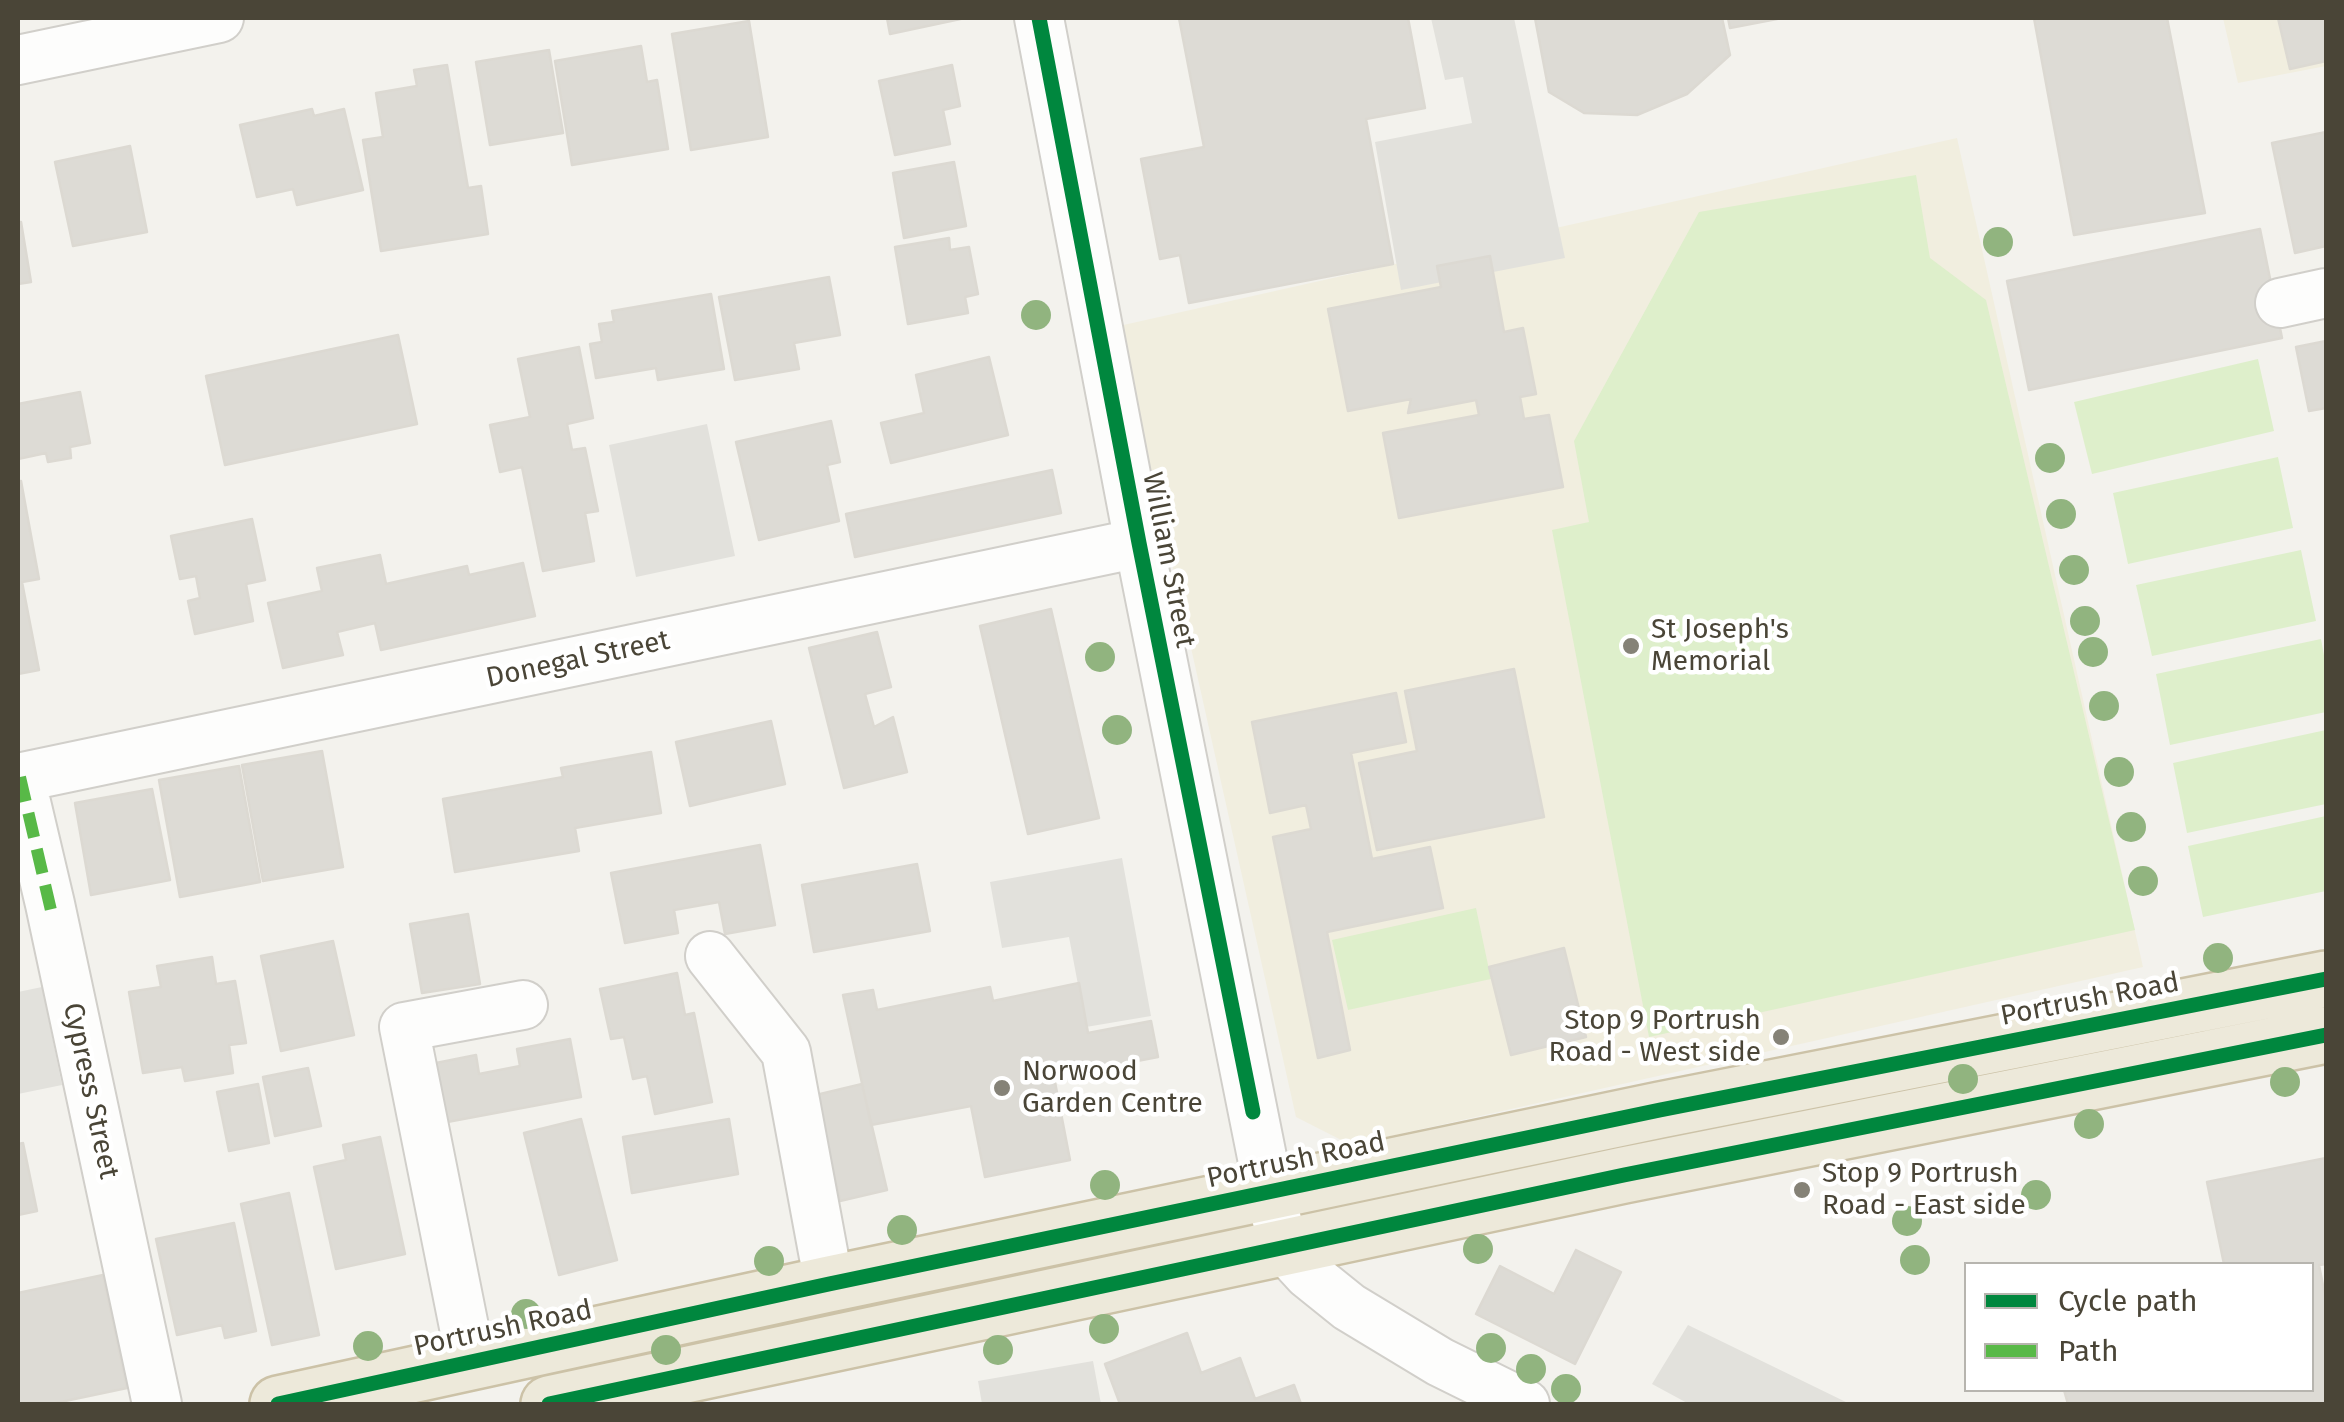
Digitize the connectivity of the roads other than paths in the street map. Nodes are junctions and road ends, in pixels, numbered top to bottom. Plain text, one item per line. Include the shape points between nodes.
1 (219, 18) edge
2 (1039, 18) edge
3 (18, 60) edge
4 (2326, 293) edge
5 (2280, 303) dead end
6 (1139, 543) junction
7 (19, 777) edge
8 (710, 956) dead end
9 (2326, 979) edge
10 (523, 1005) dead end
11 (2326, 1036) edge
12 (1269, 1192) junction
13 (1285, 1249) junction
14 (829, 1284) junction
15 (471, 1362) junction
16 (158, 1404) edge
17 (278, 1404) edge
18 (549, 1404) edge
19 (1524, 1404) edge

1 - 3 street
2 - 6 street, William Street
4 - 5 street
6 - 7 street, Donegal Street
6 - 12 street, William Street
7 - 16 street, Cypress Street
8 - 14 street via 786,1052
9 - 12 highway, Portrush Road
10 - 15 street via 404,1028
11 - 13 highway
12 - 13 street, William Street
12 - 14 highway, Portrush Road
13 - 18 highway
13 - 19 street via 1349,1307
14 - 15 highway, Portrush Road
15 - 17 highway, Portrush Road

